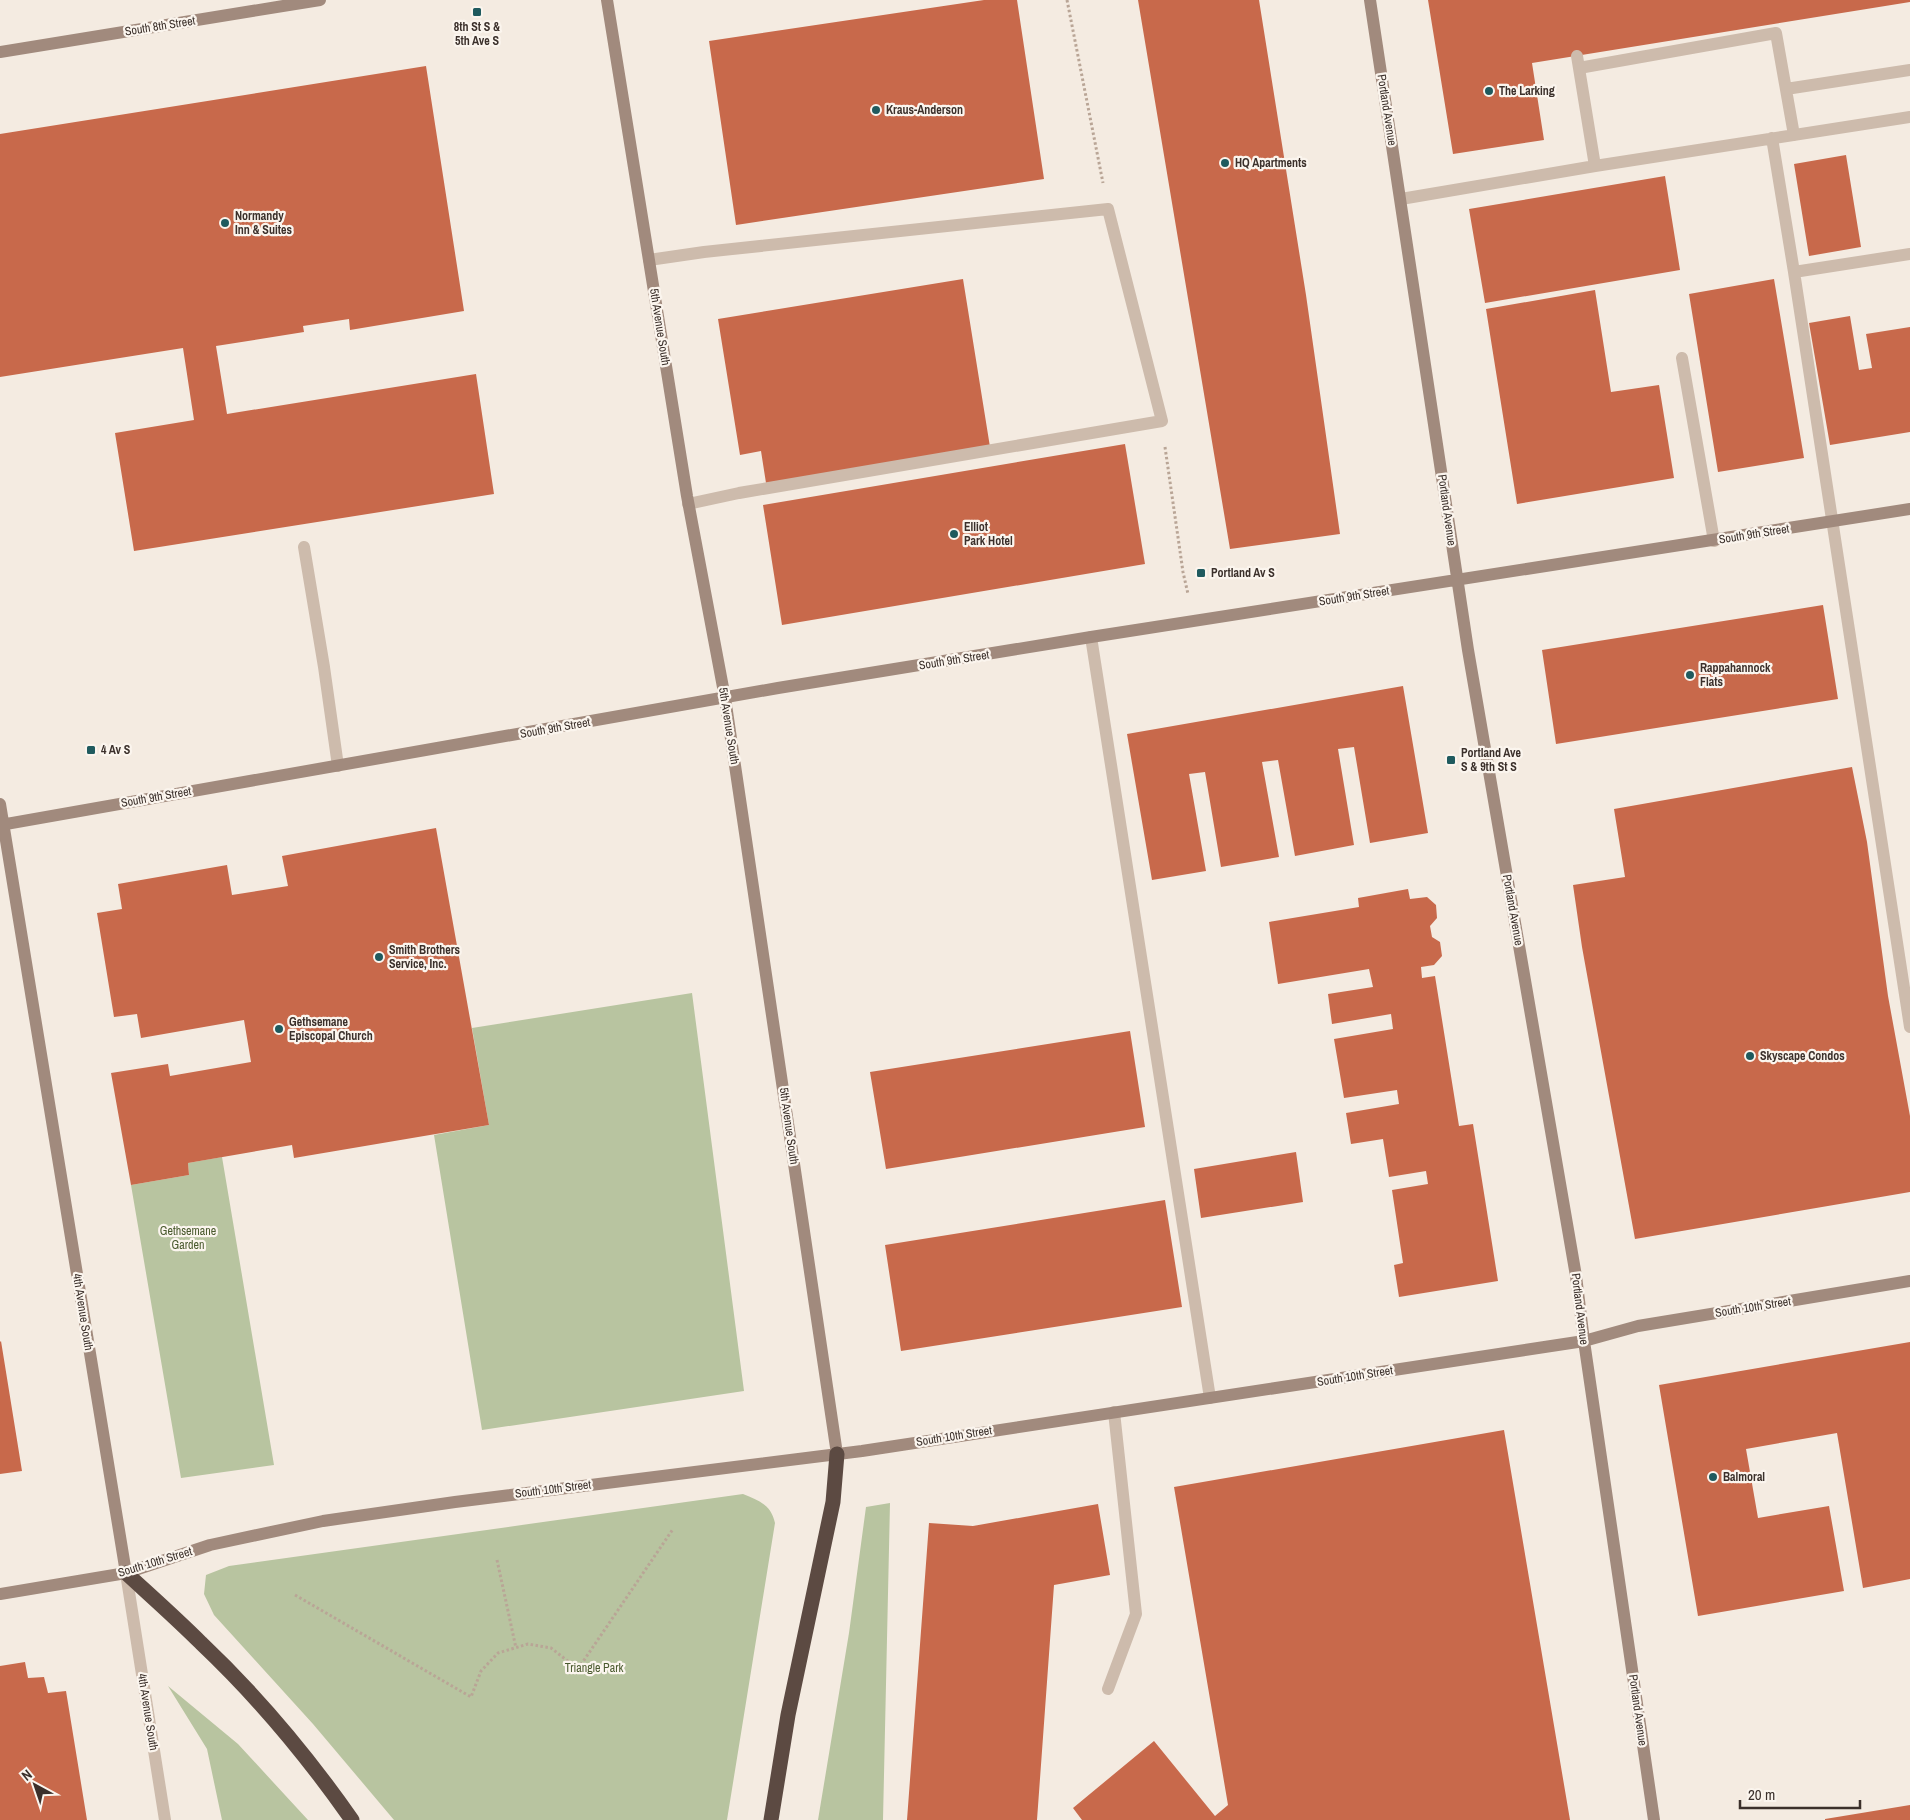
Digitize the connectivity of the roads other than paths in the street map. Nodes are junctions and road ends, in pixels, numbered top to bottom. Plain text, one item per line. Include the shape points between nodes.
1 (320, 0) edge
2 (607, 0) edge
3 (1370, 0) edge
4 (0, 52) edge
5 (1910, 70) edge
6 (1786, 89) junction
7 (1910, 117) edge
8 (1794, 135) junction
9 (1772, 138) junction
10 (1595, 166) junction
11 (1401, 199) junction
12 (1910, 254) edge
13 (648, 260) junction
14 (1794, 272) junction
15 (1682, 358) dead end
16 (688, 504) junction
17 (1910, 509) edge
18 (1833, 521) junction
19 (1714, 540) junction
20 (304, 547) dead end
21 (1457, 580) junction
22 (1091, 637) junction
23 (726, 698) junction
24 (338, 766) junction
25 (0, 804) edge
26 (2, 825) edge
27 (1910, 1027) edge
28 (1910, 1281) edge
29 (1584, 1340) junction
30 (1210, 1398) junction
31 (1114, 1412) junction
32 (838, 1454) junction
33 (126, 1573) junction
34 (0, 1594) edge
35 (1108, 1690) dead end
36 (165, 1820) edge
37 (352, 1820) edge
38 (771, 1820) edge
39 (1654, 1820) edge

1 - 4 street, South 8th Street
2 - 13 street, 5th Avenue South
3 - 11 street, Portland Avenue
5 - 6 street
6 - 8 street
6 - 10 street via 1776,33 1578,62
7 - 8 street
8 - 9 street
9 - 10 street
9 - 14 street
10 - 11 street
11 - 21 street, Portland Avenue
12 - 14 street
13 - 16 street, 5th Avenue South
13 - 16 street via 1108,209 1162,421
14 - 18 street
15 - 19 street
16 - 23 street, 5th Avenue South
17 - 18 street, South 9th Street
18 - 19 street, South 9th Street
18 - 27 street
19 - 21 street, South 9th Street
20 - 24 street
21 - 22 street, South 9th Street
21 - 29 street, Portland Avenue via 1576,1276
22 - 23 street, South 9th Street
22 - 30 street
23 - 24 street, South 9th Street
23 - 32 street, 5th Avenue South
24 - 26 street, South 9th Street
25 - 26 street, 4th Avenue South
26 - 33 street, 4th Avenue South
28 - 29 street, South 10th Street via 1638,1326
29 - 30 street, South 10th Street
29 - 39 street, Portland Avenue
30 - 31 street, South 10th Street
31 - 32 street, South 10th Street
31 - 35 street via 1136,1614
32 - 33 street, South 10th Street via 465,1500 323,1521 210,1545
32 - 38 highway via 833,1502 788,1715
33 - 34 street, South 10th Street
33 - 36 street, 4th Avenue South
33 - 37 highway via 202,1643 253,1696

